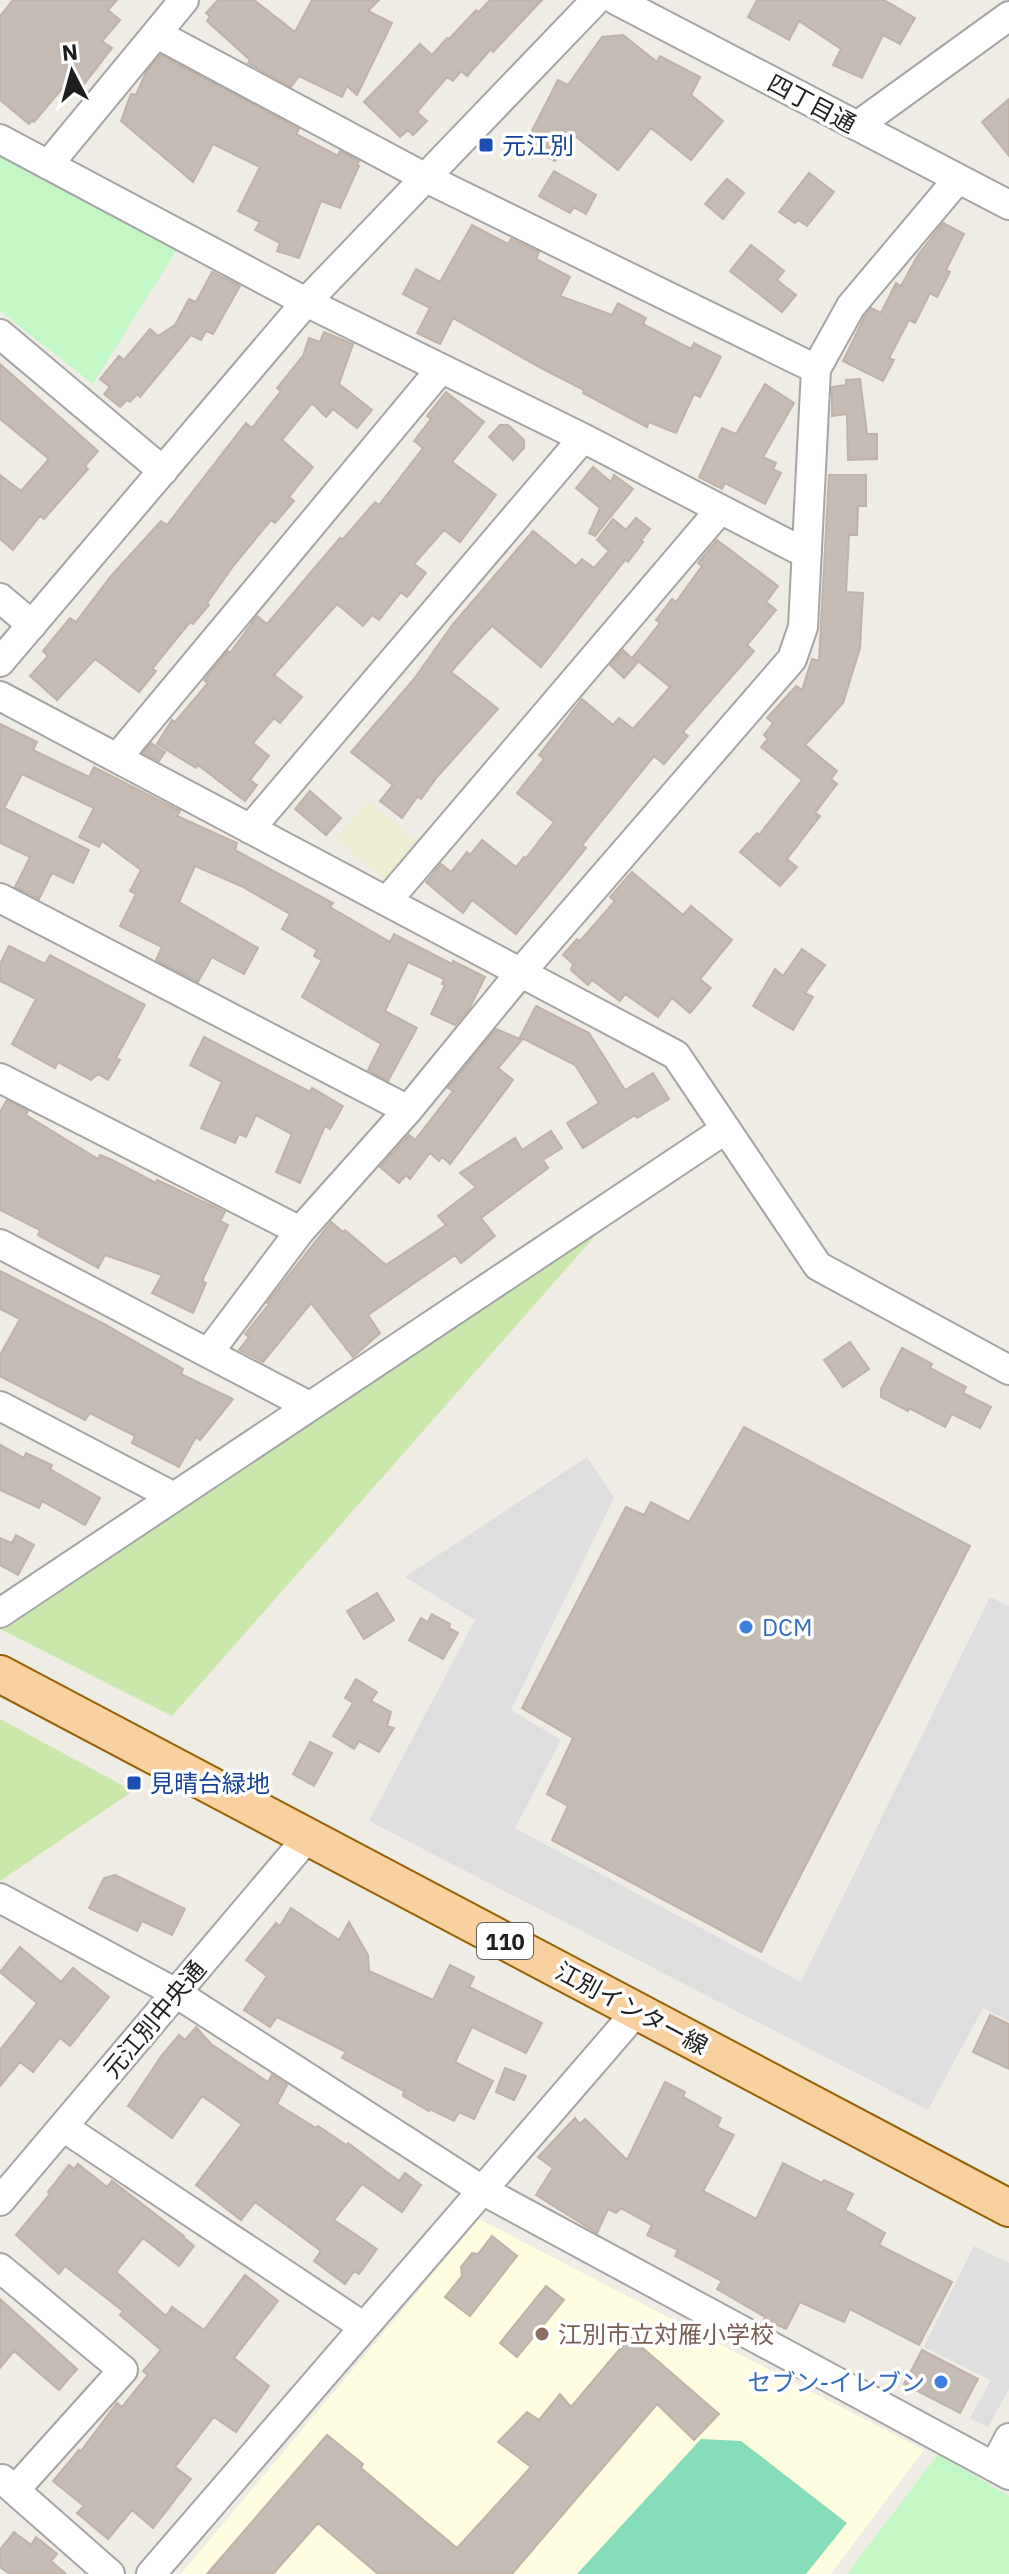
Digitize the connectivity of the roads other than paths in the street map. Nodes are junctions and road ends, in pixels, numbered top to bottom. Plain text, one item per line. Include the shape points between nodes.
1 (184, 0) edge
2 (596, 0) edge
3 (616, 0) edge
4 (1009, 16) edge
5 (157, 34) junction
6 (857, 126) junction
7 (0, 139) edge
8 (48, 165) junction
9 (426, 178) junction
10 (958, 179) junction
11 (1009, 205) edge
12 (306, 302) junction
13 (0, 334) edge
14 (816, 369) junction
15 (440, 370) junction
16 (583, 438) junction
17 (163, 471) junction
18 (720, 510) junction
19 (807, 554) junction
20 (0, 598) edge
21 (32, 625) junction
22 (0, 662) edge
23 (0, 696) edge
24 (117, 758) junction
25 (250, 829) junction
26 (387, 901) junction
27 (4, 907) edge
28 (521, 972) junction
29 (0, 1078) edge
30 (408, 1110) junction
31 (726, 1129) junction
32 (300, 1231) junction
33 (0, 1244) edge
34 (209, 1352) junction
35 (1009, 1370) edge
36 (0, 1406) edge
37 (309, 1406) junction
38 (174, 1497) junction
39 (0, 1613) edge
40 (0, 1674) edge
41 (308, 1837) junction
42 (0, 1898) edge
43 (176, 1993) junction
44 (637, 2011) junction
45 (63, 2127) junction
46 (482, 2190) junction
47 (0, 2201) edge
48 (1009, 2208) edge
49 (0, 2268) edge
50 (364, 2327) junction
51 (1009, 2438) edge
52 (1001, 2471) edge
53 (7, 2484) edge
54 (110, 2574) edge
55 (151, 2574) edge

1 - 5 street
2 - 9 street
3 - 6 street, 四丁目通
4 - 6 street
5 - 8 street
5 - 9 street
6 - 10 street, 四丁目通
7 - 8 street
8 - 12 street
9 - 12 street
9 - 14 street
10 - 11 street, 四丁目通
10 - 14 street via 851,306
12 - 15 street
12 - 17 street
13 - 17 street
14 - 19 street
15 - 16 street
15 - 24 street
16 - 18 street
16 - 25 street
17 - 21 street
18 - 19 street
18 - 26 street
19 - 28 street via 803,627 792,659
20 - 21 street
21 - 22 street
23 - 24 street
24 - 25 street
25 - 26 street
26 - 28 street
27 - 30 street
28 - 30 street
28 - 31 street via 676,1055
29 - 32 street
30 - 32 street
31 - 35 street via 818,1266
31 - 37 street
32 - 34 street
33 - 34 street
34 - 37 street
36 - 38 street
37 - 38 street
38 - 39 street
40 - 41 main road, 江別インター線 / 110
41 - 43 street, 元江別中央通
41 - 44 main road, 江別インター線 / 110
42 - 43 street
43 - 45 street, 元江別中央通
43 - 46 street
44 - 46 street
44 - 48 main road, 江別インター線 / 110
45 - 47 street, 元江別中央通
45 - 50 street
46 - 50 street
46 - 52 street
49 - 53 street via 123,2370
50 - 55 street
51 - 52 street
53 - 54 street

